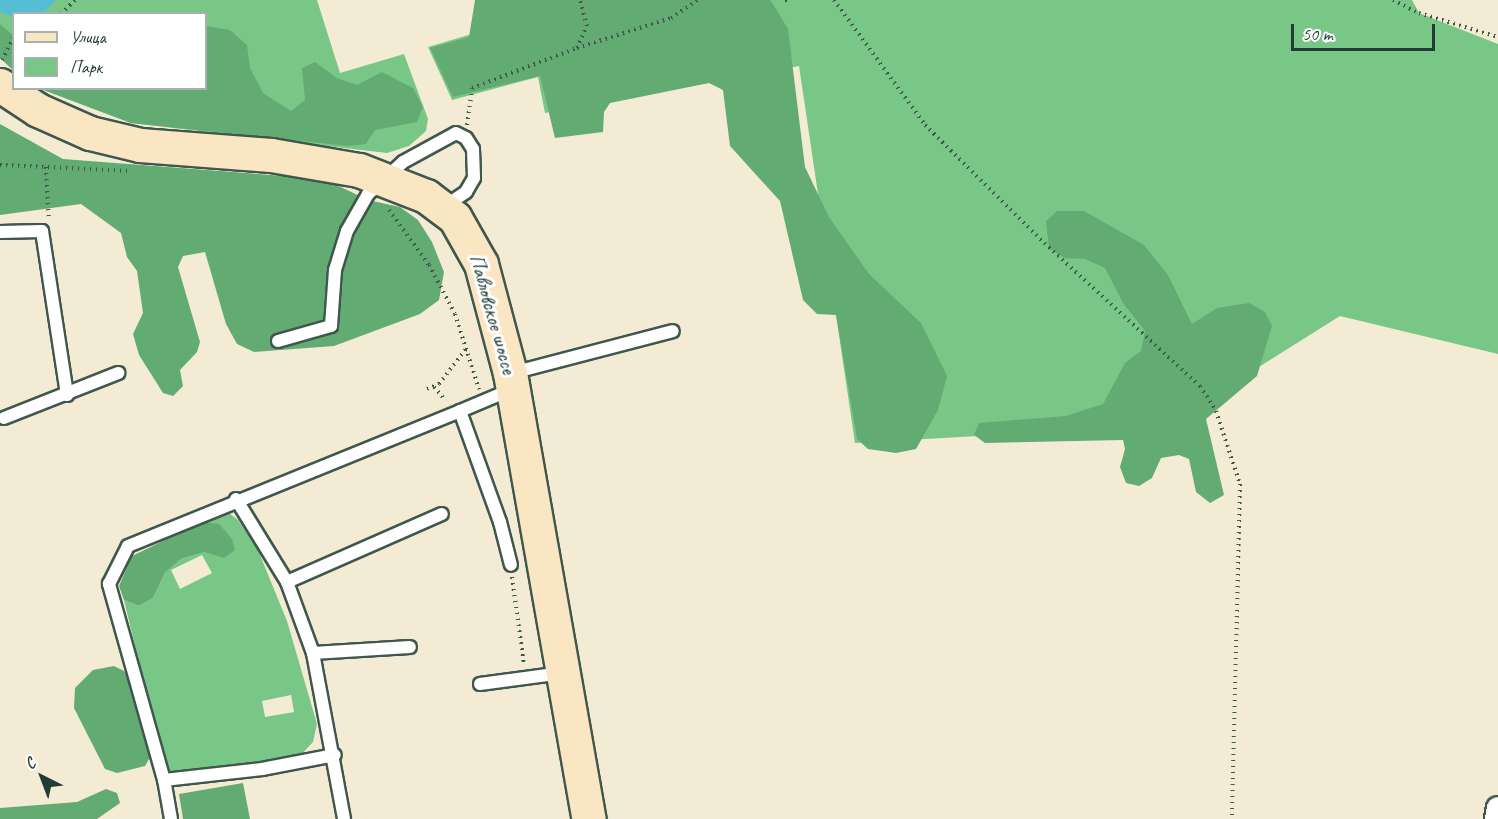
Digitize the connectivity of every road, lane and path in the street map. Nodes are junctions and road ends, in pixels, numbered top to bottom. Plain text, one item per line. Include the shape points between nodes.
1 (75, 0) edge
2 (580, 0) edge
3 (698, 0) edge
4 (834, 0) edge
5 (1394, 0) edge
6 (63, 12) edge
7 (1498, 37) edge
8 (12, 44) edge
9 (577, 48) junction
10 (2, 83) edge
11 (466, 138) junction
12 (0, 165) edge
13 (46, 167) junction
14 (141, 171) dead end
15 (376, 186) junction
16 (444, 207) junction
17 (42, 231) junction
18 (0, 232) edge
19 (674, 331) dead end
20 (278, 341) dead end
21 (466, 349) junction
22 (118, 373) dead end
23 (512, 381) junction
24 (427, 389) dead end
25 (67, 395) junction
26 (483, 401) junction
27 (460, 411) junction
28 (4, 418) dead end
29 (236, 499) junction
30 (442, 514) dead end
31 (511, 565) joint
32 (287, 582) junction
33 (410, 647) dead end
34 (313, 653) junction
35 (564, 672) junction
36 (525, 677) junction
37 (480, 684) dead end
38 (335, 755) junction
39 (164, 780) junction
40 (1498, 808) edge
41 (171, 819) edge
42 (344, 819) edge
43 (590, 819) edge
44 (1232, 819) edge
45 (1496, 819) edge

1 - 6 path
2 - 9 path via 587,26
3 - 9 path via 672,18
4 - 44 path via 926,125 1040,239 1200,386 1216,411 1240,484
5 - 7 path via 1419,13
8 - 10 path
9 - 11 path via 472,88
10 - 15 main road, Павловское шоссе via 38,110 90,133 140,145 317,162
11 - 15 lane via 456,133 445,137
11 - 16 lane via 476,162 474,178 466,192
12 - 13 path
13 - 14 path
13 - 17 path via 51,217
15 - 16 main road, Павловское шоссе
15 - 20 lane via 347,231 336,270 332,327
15 - 21 path via 384,204 429,265 454,314
16 - 23 main road, Павловское шоссе via 471,240 481,264
17 - 18 lane
17 - 25 lane
19 - 23 lane
21 - 24 path via 439,384
21 - 26 path
22 - 25 lane
23 - 26 lane
23 - 35 main road, Павловское шоссе
25 - 28 lane
26 - 27 lane
27 - 29 lane
27 - 31 lane via 500,522
29 - 32 lane
29 - 39 lane via 128,546 109,584
30 - 32 lane
31 - 36 path
32 - 34 lane
33 - 34 lane
34 - 38 lane
35 - 36 lane
35 - 43 main road, Павловское шоссе
36 - 37 lane
38 - 39 lane via 262,770
38 - 42 lane
39 - 41 lane
40 - 45 street

